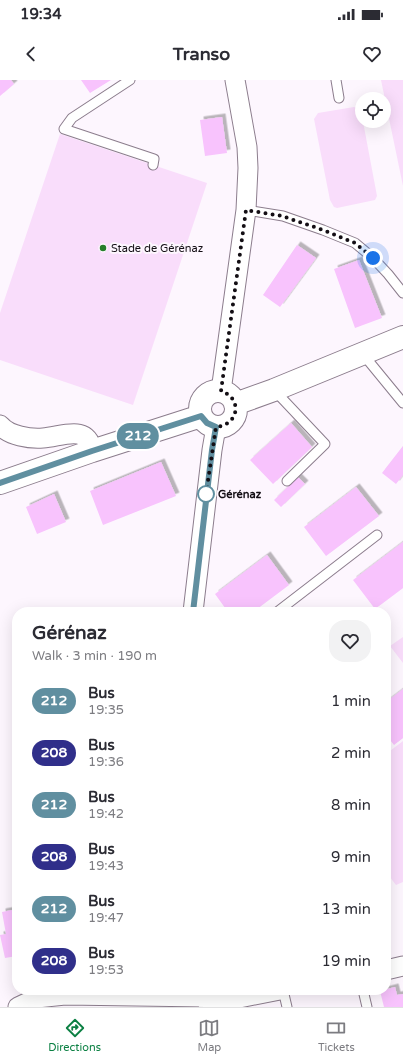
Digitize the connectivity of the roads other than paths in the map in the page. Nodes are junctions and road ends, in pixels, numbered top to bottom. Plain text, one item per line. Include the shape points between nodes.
1 (130, 80) edge
2 (235, 80) edge
3 (336, 80) edge
4 (339, 98) dead end
5 (153, 164) dead end
6 (246, 210) junction
7 (403, 293) edge
8 (403, 337) edge
9 (362, 353) junction
10 (274, 390) junction
11 (228, 398) junction
12 (403, 403) edge
13 (208, 421) junction
14 (0, 425) edge
15 (92, 451) junction
16 (287, 481) dead end
17 (0, 483) edge
18 (377, 535) dead end
19 (194, 607) edge
20 (283, 607) edge
21 (403, 966) edge
22 (391, 969) edge
23 (239, 995) edge
24 (284, 995) edge
25 (365, 995) edge
26 (207, 999) edge
27 (118, 1001) edge
28 (18, 1007) edge
29 (287, 1007) edge
30 (367, 1007) edge

1 - 5 lane via 72,118 64,129 154,159
2 - 6 street via 247,147
3 - 4 lane
6 - 7 lane via 282,216 355,243 373,258
6 - 11 street
8 - 9 street
9 - 10 street
9 - 12 lane
10 - 11 street
10 - 16 lane via 325,444
11 - 13 street via 236,410 231,420 221,426
11 - 13 street via 215,391 202,400 200,411
13 - 15 street
13 - 19 street via 210,464
14 - 15 street via 3,429 31,437 53,437 69,433 79,435 87,438
15 - 17 street
18 - 20 lane
21 - 22 street
23 - 26 street
24 - 29 lane
25 - 30 lane
26 - 27 street
27 - 28 street via 65,995 37,998

